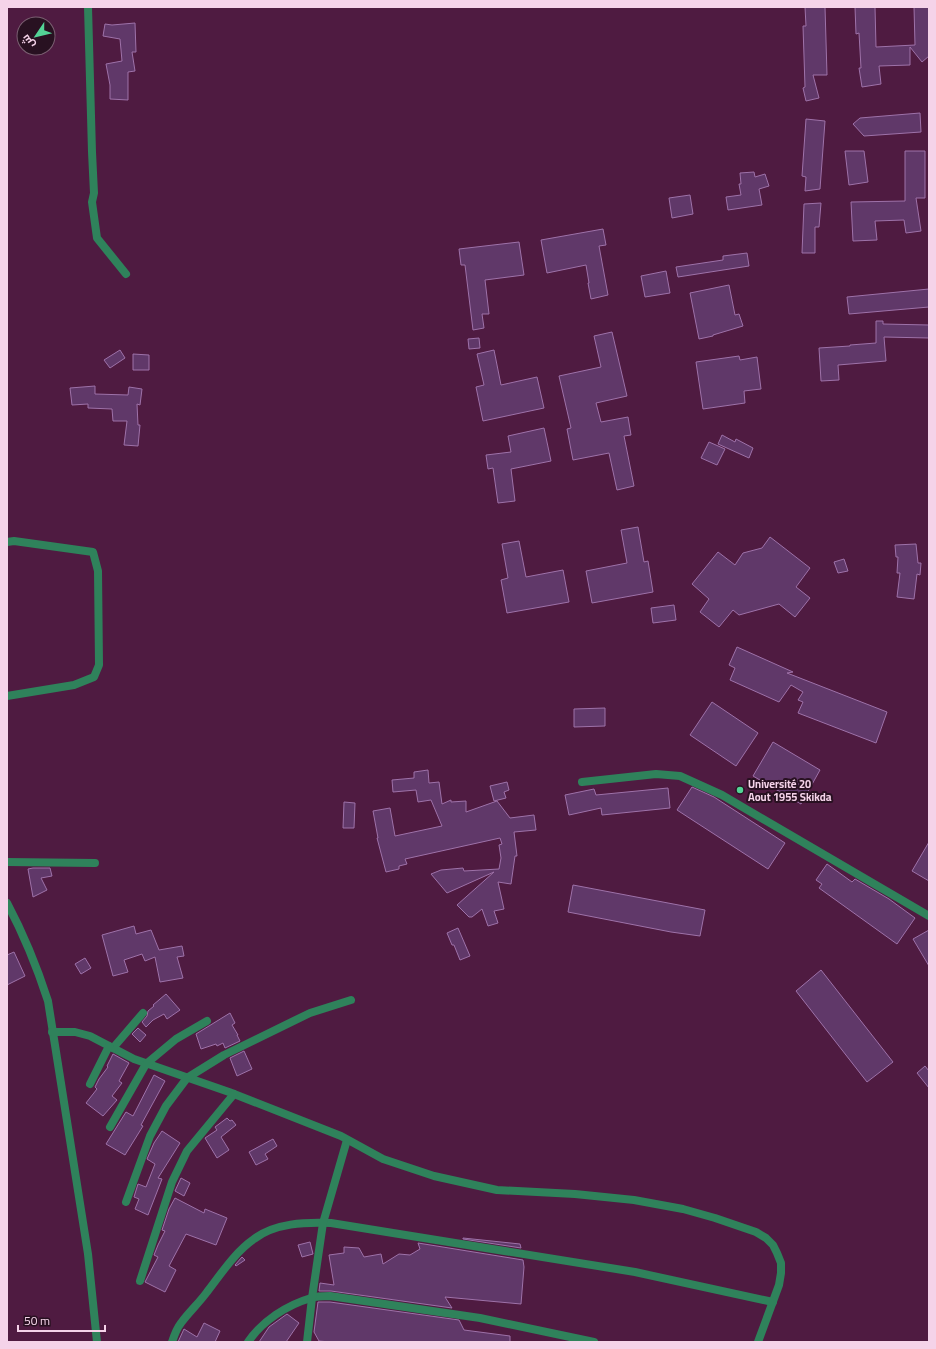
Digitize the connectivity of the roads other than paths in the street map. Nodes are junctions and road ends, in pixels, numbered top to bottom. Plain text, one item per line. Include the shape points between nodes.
1 (88, 7) edge
2 (126, 274) dead end
3 (7, 542) edge
4 (7, 696) edge
5 (582, 782) dead end
6 (7, 862) edge
7 (95, 862) dead end
8 (7, 903) edge
9 (929, 916) edge
10 (351, 1000) dead end
11 (143, 1013) dead end
12 (207, 1021) dead end
13 (52, 1032) junction
14 (111, 1047) junction
15 (146, 1064) junction
16 (187, 1078) junction
17 (90, 1084) dead end
18 (234, 1094) junction
19 (110, 1127) dead end
20 (348, 1140) junction
21 (126, 1202) dead end
22 (323, 1223) junction
23 (140, 1281) dead end
24 (312, 1298) junction
25 (773, 1302) junction
26 (97, 1342) edge
27 (172, 1342) edge
28 (248, 1342) edge
29 (307, 1342) edge
30 (594, 1342) edge
31 (758, 1342) edge

1 - 2 street via 94,193 92,202 97,238
3 - 4 street via 93,552 98,571 99,665 94,676 74,685
5 - 9 street via 656,774 680,776 722,795
6 - 7 street
8 - 13 street via 37,966 48,1001
10 - 16 street via 310,1013 224,1055
11 - 14 street
12 - 15 street via 176,1039
13 - 14 street via 75,1032 90,1036
13 - 26 street via 88,1254
14 - 15 street
14 - 17 street
15 - 16 street
15 - 19 street
16 - 18 street
16 - 21 street via 166,1106 150,1136
18 - 20 street
18 - 23 street via 187,1151 172,1182
20 - 22 street
20 - 25 street via 383,1159 441,1178 497,1190 634,1200 683,1209 756,1232 772,1245 781,1263 779,1285
22 - 24 street
22 - 25 street via 635,1272
22 - 27 street via 284,1226 253,1239 233,1259 180,1324
24 - 28 street via 282,1311 255,1332
24 - 29 street
24 - 30 street via 337,1296 480,1318
25 - 31 street

